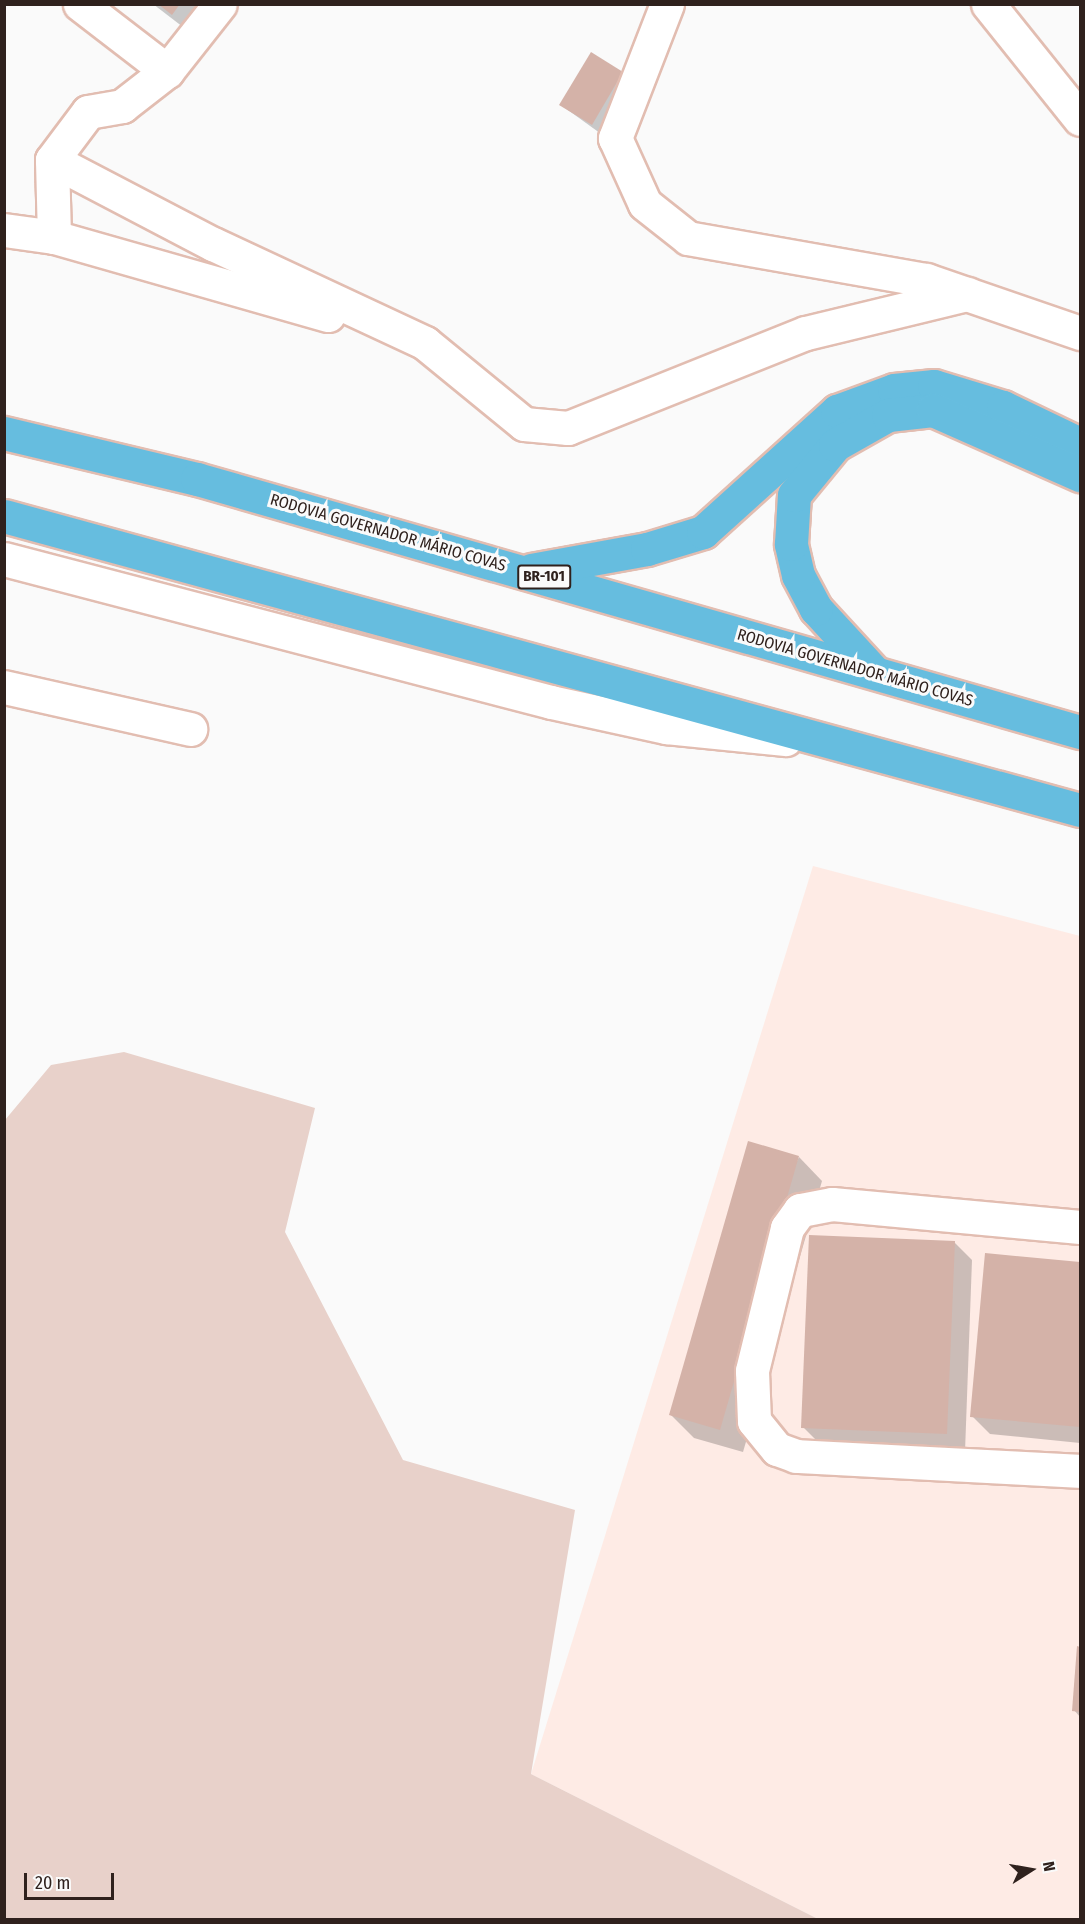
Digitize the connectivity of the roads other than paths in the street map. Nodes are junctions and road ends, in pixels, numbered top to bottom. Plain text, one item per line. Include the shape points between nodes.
1 (80, 4) edge
2 (220, 4) edge
3 (666, 4) edge
4 (988, 4) edge
5 (167, 71) junction
6 (1080, 119) edge
7 (52, 160) junction
8 (4, 230) edge
9 (54, 237) junction
10 (967, 294) junction
11 (1080, 333) edge
12 (425, 343) junction
13 (4, 433) edge
14 (1080, 444) edge
15 (1080, 475) edge
16 (4, 516) edge
17 (4, 559) edge
18 (526, 571) junction
19 (875, 673) junction
20 (4, 687) edge
21 (190, 729) dead end
22 (1080, 732) edge
23 (822, 743) junction
24 (1080, 810) edge
25 (1080, 1227) edge
26 (1080, 1471) edge

1 - 5 street
2 - 5 street
3 - 10 street via 615,138 645,204 688,238 926,280
4 - 6 street
5 - 7 street via 122,106 88,112
7 - 9 street
7 - 12 street via 213,244
8 - 9 street
9 - 12 street
10 - 11 street
10 - 12 street via 806,333 568,428 524,424
13 - 18 highway, RODOVIA GOVERNADOR MÁRIO COVAS / BR-101 via 197,479
14 - 18 highway via 1003,407 934,386 894,390 837,411 703,532 647,549
15 - 19 highway via 933,410 888,415 835,445 794,495 791,544 798,574 816,609
16 - 23 highway via 167,557
17 - 23 street via 551,702 666,727
18 - 19 highway, RODOVIA GOVERNADOR MÁRIO COVAS / BR-101
19 - 22 highway, RODOVIA GOVERNADOR MÁRIO COVAS / BR-101
20 - 21 street
23 - 24 highway
25 - 26 street via 832,1204 800,1210 787,1228 752,1371 754,1421 777,1449 796,1456

